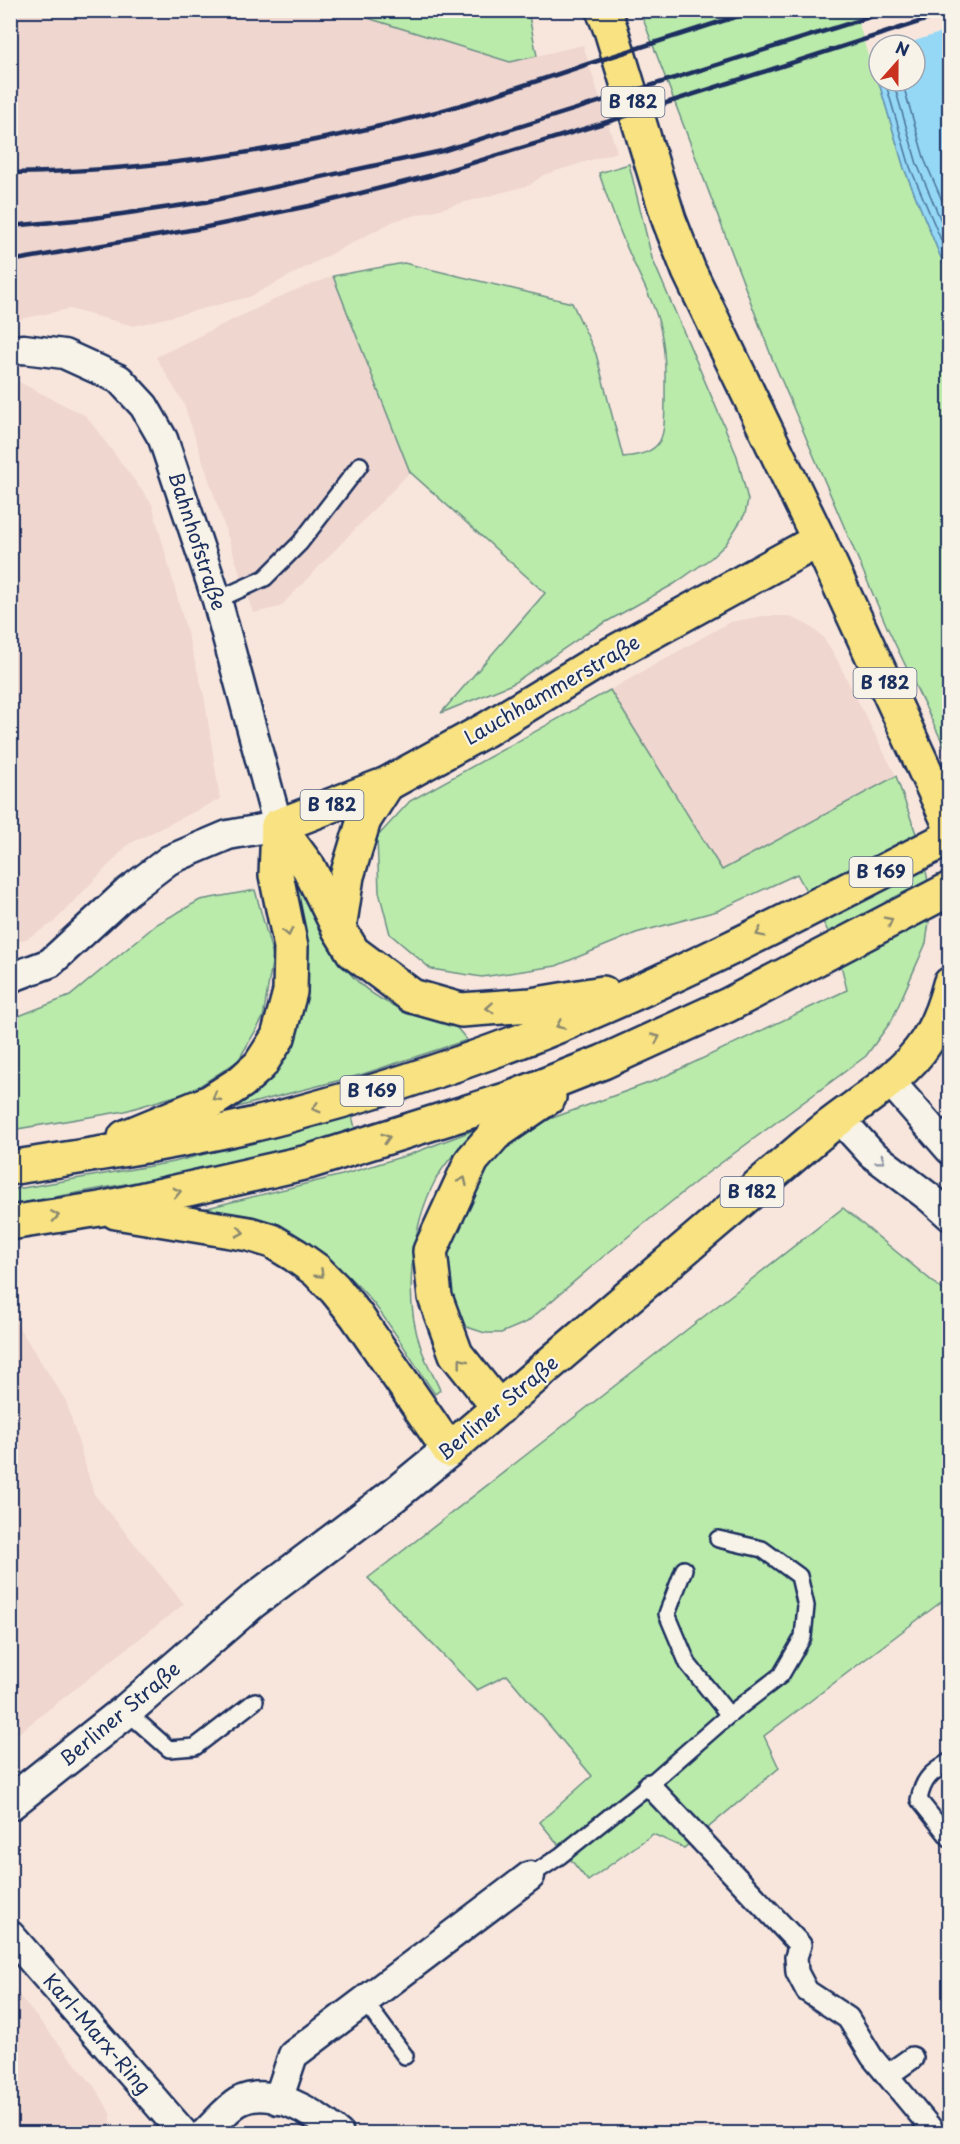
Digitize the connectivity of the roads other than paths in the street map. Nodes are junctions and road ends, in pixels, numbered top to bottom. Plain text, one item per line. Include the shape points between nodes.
1 (603, 10) edge
2 (10, 350) edge
3 (360, 465) dead end
4 (819, 540) junction
5 (217, 600) junction
6 (387, 784) junction
7 (278, 826) junction
8 (950, 827) edge
9 (950, 837) edge
10 (950, 889) edge
11 (339, 929) junction
12 (10, 978) edge
13 (652, 984) junction
14 (950, 984) edge
15 (603, 1062) junction
16 (889, 1080) junction
17 (840, 1119) junction
18 (950, 1150) edge
19 (79, 1157) junction
20 (10, 1168) edge
21 (100, 1209) junction
22 (950, 1216) edge
23 (10, 1223) edge
24 (499, 1408) junction
25 (449, 1450) junction
26 (718, 1539) dead end
27 (684, 1569) dead end
28 (255, 1701) dead end
29 (126, 1711) junction
30 (729, 1715) junction
31 (950, 1761) edge
32 (649, 1785) junction
33 (10, 1803) edge
34 (950, 1839) edge
35 (530, 1876) joint
36 (10, 1935) edge
37 (365, 2002) junction
38 (405, 2056) dead end
39 (912, 2058) dead end
40 (888, 2075) junction
41 (278, 2100) junction
42 (184, 2133) edge
43 (204, 2133) edge
44 (339, 2133) edge
45 (936, 2133) edge

1 - 4 main road, B 182 via 669,220 689,271
2 - 5 street, Bahnhofstraße via 64,354 119,379 144,406 163,438
3 - 5 lane via 300,543 265,578
4 - 6 main road, Lauchhammerstraße / B 182
4 - 8 main road, B 182
5 - 7 street, Bahnhofstraße
6 - 7 main road, Lauchhammerstraße / B 182
6 - 11 main road via 364,820 347,876
7 - 11 main road via 309,868
7 - 12 street via 228,836 169,860 127,892 50,963
7 -> 19 main road via 276,875 291,947 290,992 278,1037 260,1065 210,1102
9 -> 13 main road, B 169
15 -> 10 main road, B 169 via 728,1005
13 -> 11 main road via 531,1005 462,1010 412,996 353,952
13 -> 19 main road, B 169 via 541,1033 374,1091 281,1118 174,1142
14 - 16 main road, Berliner Straße / B 182 via 944,1007 926,1043
21 -> 15 main road, B 169 via 308,1162 509,1099
24 -> 15 main road via 456,1353 435,1297 430,1251 472,1160 495,1134
16 - 17 main road, Berliner Straße / B 182
16 - 18 street
17 -> 22 street via 872,1154
17 - 24 main road, Berliner Straße / B 182
19 - 20 main road, B 169
23 -> 21 main road, B 169
21 -> 25 main road via 249,1234 296,1255 316,1270 356,1315
24 - 25 main road, Berliner Straße / B 182
25 - 29 main road, Berliner Straße via 253,1601
26 - 30 lane via 762,1549 799,1576 806,1606 803,1638 781,1675
27 - 30 lane via 667,1614 688,1664
28 - 29 lane via 195,1747 169,1749
29 - 33 main road, Berliner Straße
30 - 32 lane
31 - 34 lane via 931,1772 919,1800
32 - 35 lane
32 - 40 street via 791,1934 800,1946 797,1972 807,1992 848,2018
35 - 37 street
36 - 42 street, Karl-Marx-Ring
37 - 38 lane
37 - 41 street via 293,2055
39 - 40 street
40 - 45 street
41 - 43 street via 253,2096 237,2102
41 - 44 street via 296,2104

